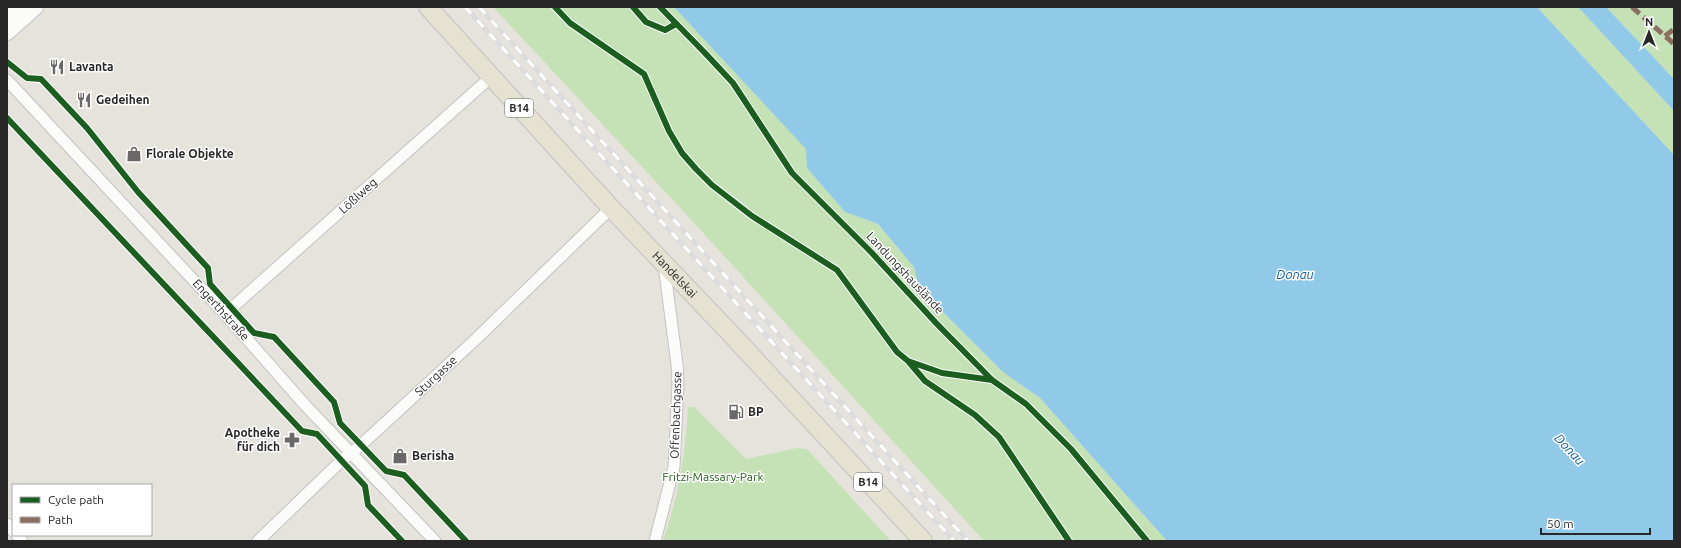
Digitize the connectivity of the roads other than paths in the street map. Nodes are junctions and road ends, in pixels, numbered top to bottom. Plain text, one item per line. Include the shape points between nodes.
1 (13, 7) edge
2 (35, 7) edge
3 (428, 7) edge
4 (7, 13) edge
5 (7, 32) edge
6 (491, 77) junction
7 (7, 80) edge
8 (611, 208) junction
9 (664, 264) junction
10 (225, 314) junction
11 (350, 452) junction
12 (258, 541) edge
13 (435, 541) edge
14 (655, 541) edge
15 (923, 541) edge

1 - 4 main road
2 - 5 main road
3 - 6 main road, Handelskai / B14
6 - 8 main road, Handelskai / B14
6 - 10 street, Lößlweg
7 - 10 street, Engerthstraße
8 - 9 main road, Handelskai / B14
8 - 11 street, Sturgasse via 476,339 361,445
9 - 14 street, Offenbachgasse via 678,384 674,467
9 - 15 main road, Handelskai / B14
10 - 11 street, Engerthstraße
11 - 12 street, Sturgasse
11 - 13 street, Engerthstraße

